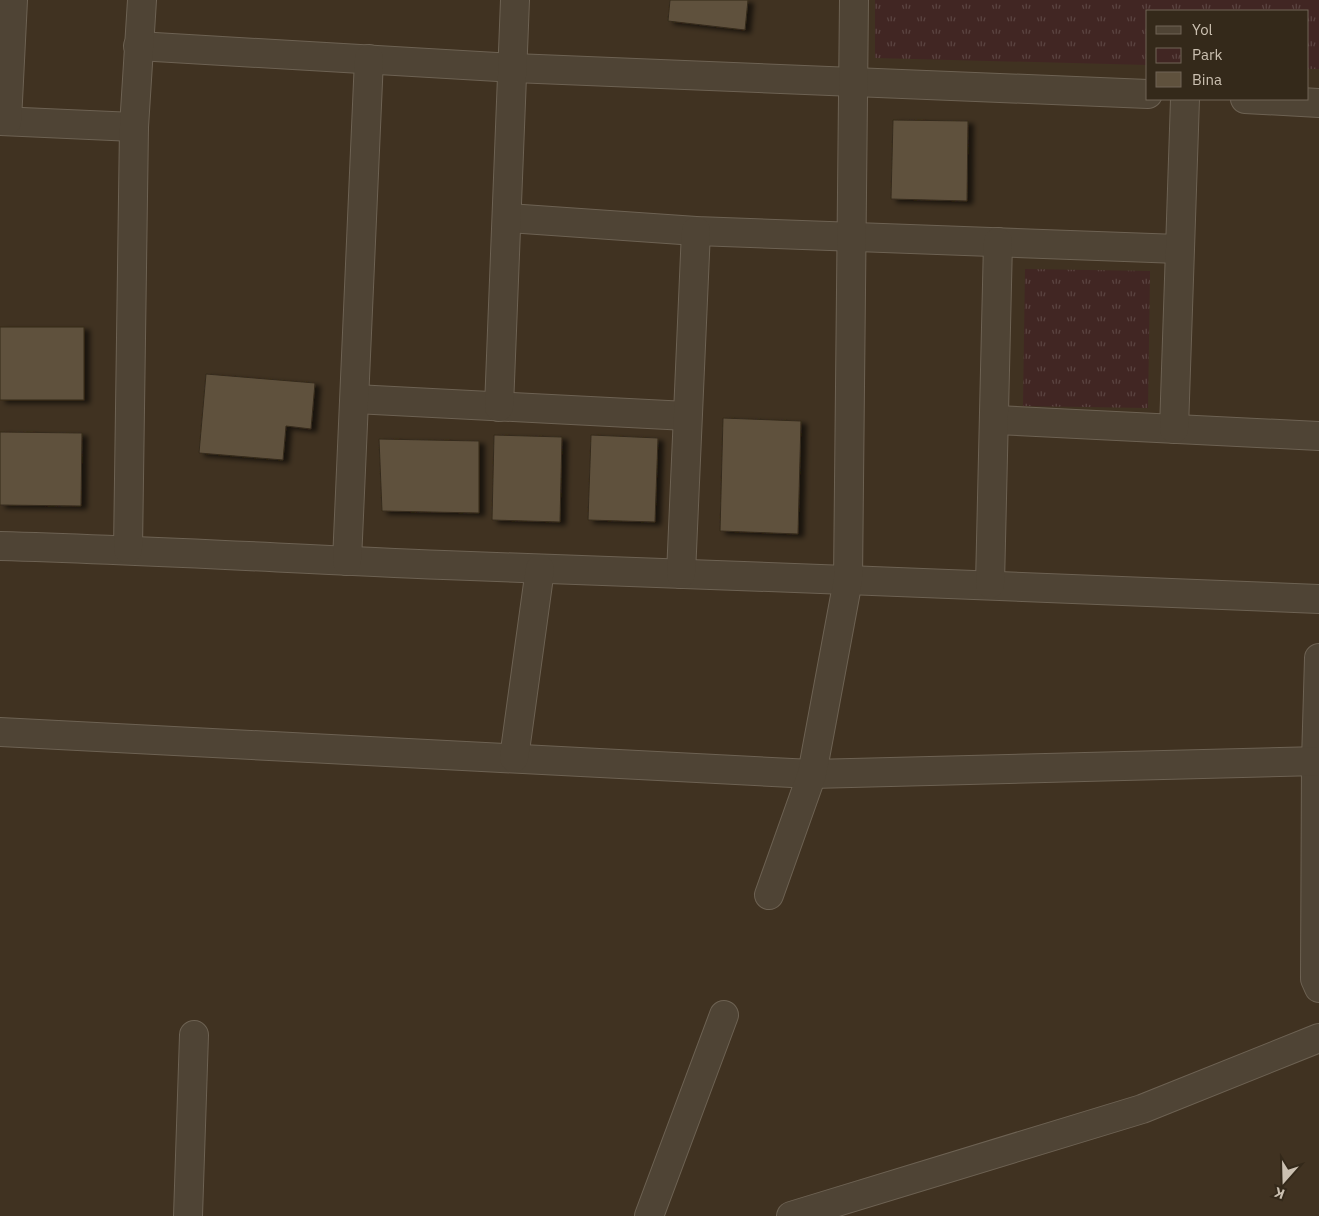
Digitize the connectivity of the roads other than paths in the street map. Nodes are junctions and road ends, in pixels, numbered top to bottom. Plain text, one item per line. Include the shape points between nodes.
1 (13, 0) edge
2 (142, 0) edge
3 (515, 0) edge
4 (854, 0) edge
5 (138, 46) junction
6 (369, 59) junction
7 (514, 68) junction
8 (854, 82) junction
9 (1146, 94) edge
10 (1185, 100) edge
11 (1264, 100) edge
12 (1319, 103) edge
13 (4, 121) edge
14 (134, 127) junction
15 (508, 218) junction
16 (696, 231) junction
17 (851, 238) junction
18 (998, 242) junction
19 (1179, 249) junction
20 (355, 400) junction
21 (499, 407) junction
22 (686, 416) junction
23 (996, 420) junction
24 (1174, 429) junction
25 (1319, 436) edge
26 (0, 546) edge
27 (128, 549) junction
28 (347, 561) junction
29 (540, 569) junction
30 (681, 574) junction
31 (848, 580) junction
32 (990, 584) junction
33 (1319, 599) edge
34 (1319, 658) edge
35 (0, 732) edge
36 (514, 758) junction
37 (1317, 761) edge
38 (812, 774) junction
39 (769, 895) dead end
40 (1319, 988) edge
41 (724, 1016) dead end
42 (194, 1035) dead end
43 (1319, 1038) edge
44 (188, 1216) edge
45 (649, 1216) edge
46 (791, 1216) edge

1 - 13 street
2 - 5 street
3 - 7 street
4 - 8 street
5 - 6 street
5 - 14 street
6 - 7 street
6 - 20 street
7 - 8 street
7 - 15 street
8 - 9 street
8 - 17 street
10 - 19 street
11 - 12 street
13 - 14 street
14 - 27 street
15 - 16 street
15 - 21 street
16 - 17 street
16 - 22 street
17 - 18 street
17 - 31 street
18 - 19 street
18 - 23 street
19 - 24 street
20 - 21 street
20 - 28 street
21 - 22 street
22 - 30 street
23 - 24 street
23 - 32 street
24 - 25 street
26 - 27 street
27 - 28 street
28 - 29 street
29 - 30 street
29 - 36 street
30 - 31 street
31 - 32 street
31 - 38 street
32 - 33 street
34 - 37 street
35 - 36 street
36 - 38 street
37 - 38 street
37 - 40 street via 1315,979
38 - 39 street
41 - 45 street
42 - 44 street
43 - 46 street via 1142,1109

